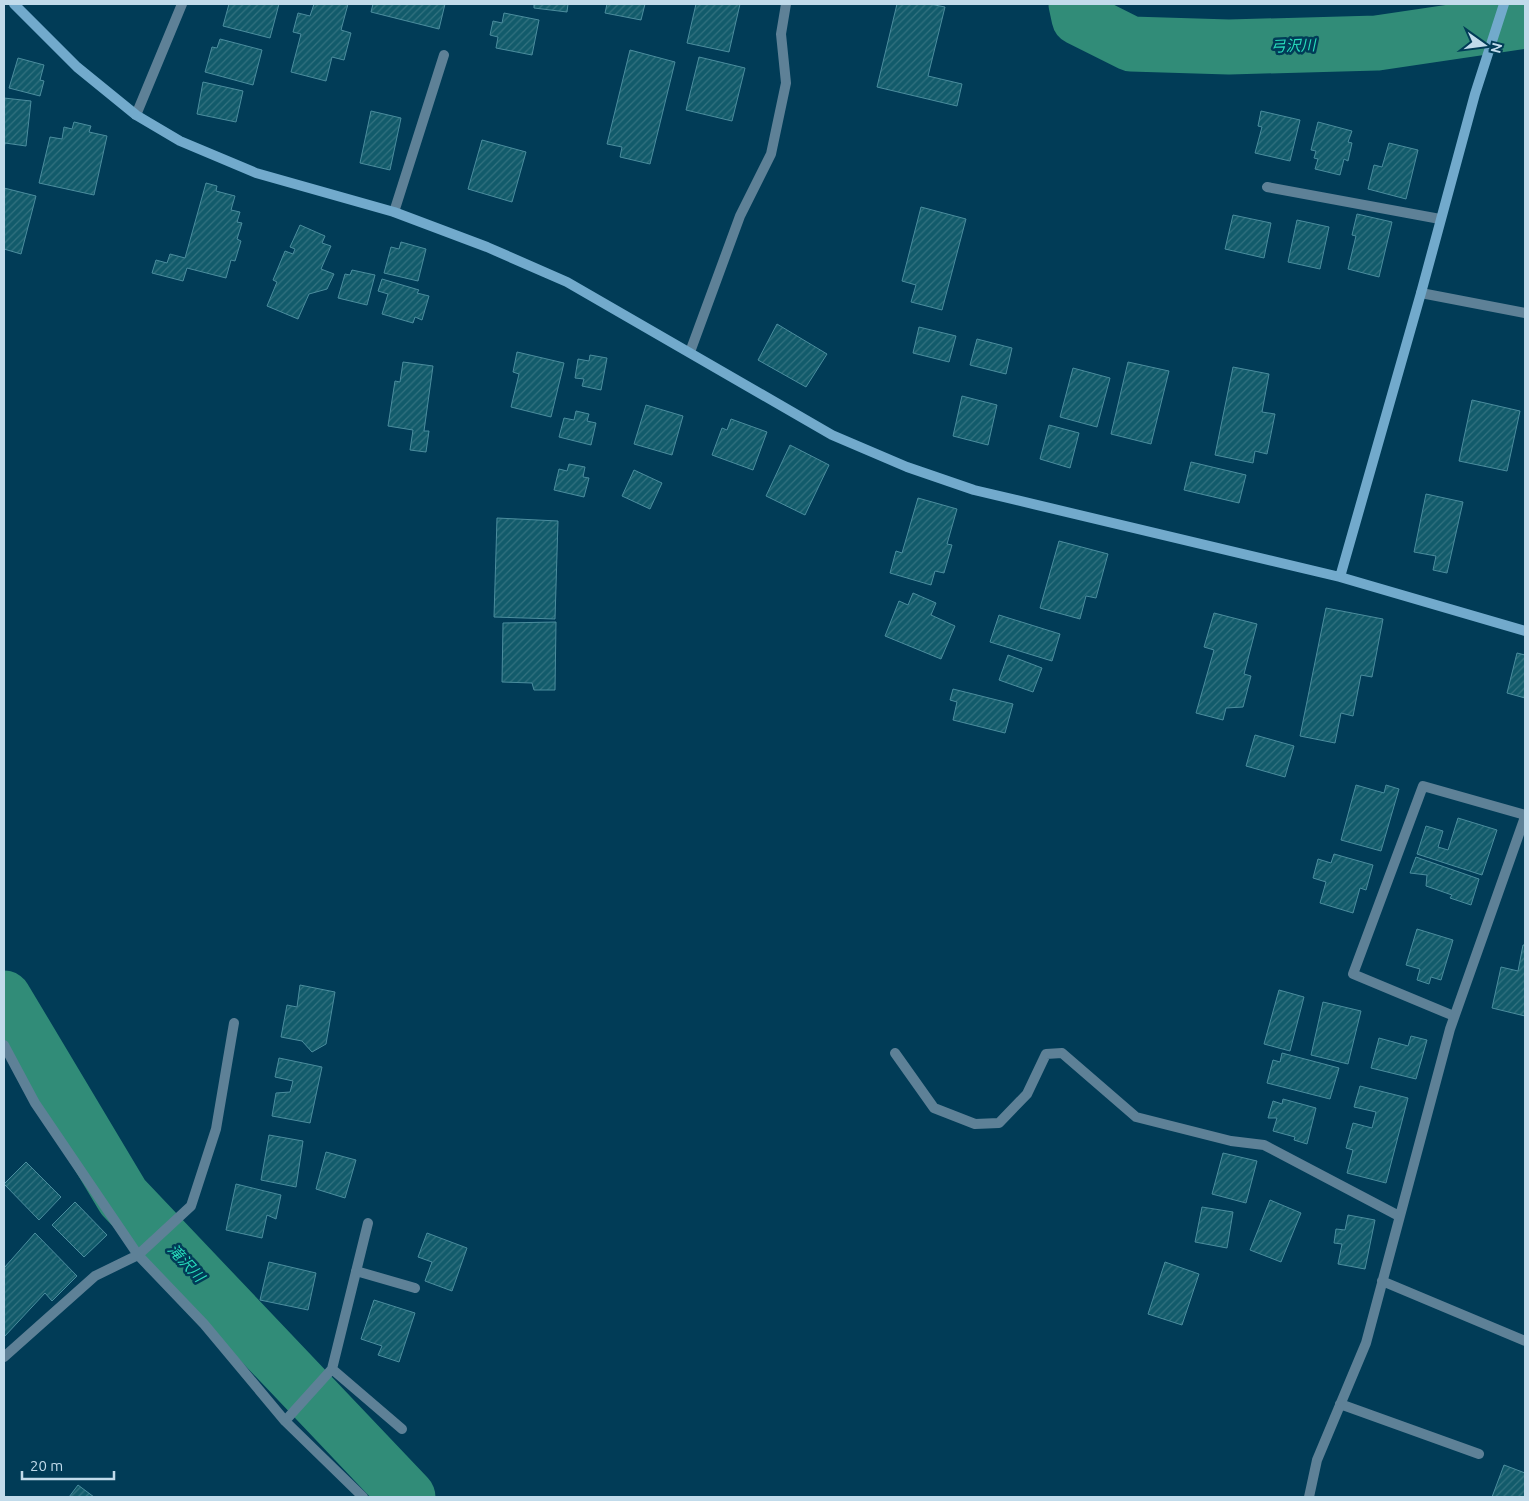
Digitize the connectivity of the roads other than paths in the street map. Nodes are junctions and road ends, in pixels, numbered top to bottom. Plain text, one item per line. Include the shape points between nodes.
1 (14, 4) edge
2 (182, 4) edge
3 (786, 4) edge
4 (1504, 4) edge
5 (444, 55) dead end
6 (136, 115) junction
7 (1267, 187) dead end
8 (394, 212) junction
9 (1440, 219) junction
10 (1421, 293) junction
11 (1525, 313) edge
12 (690, 352) junction
13 (1340, 577) junction
14 (1525, 631) edge
15 (1525, 816) edge
16 (1454, 1016) junction
17 (234, 1023) dead end
18 (4, 1045) edge
19 (895, 1053) dead end
20 (1398, 1216) junction
21 (368, 1223) dead end
22 (138, 1256) junction
23 (356, 1271) junction
24 (1382, 1281) junction
25 (416, 1288) dead end
26 (1525, 1341) edge
27 (4, 1357) edge
28 (332, 1369) junction
29 (1340, 1404) junction
30 (285, 1421) junction
31 (402, 1429) dead end
32 (1479, 1454) dead end
33 (363, 1497) edge
34 (1309, 1497) edge

1 - 6 street via 77,67
2 - 6 street
3 - 12 street via 781,34 786,83 771,154 740,216
4 - 9 street
5 - 8 street
6 - 8 street via 180,141 256,173
7 - 9 street
8 - 12 street via 568,282
9 - 10 street
10 - 11 street
10 - 13 street
12 - 13 street via 832,435 907,467 974,490
13 - 14 street
15 - 16 street
15 - 16 street via 1423,786 1353,974
16 - 20 street
17 - 22 street via 216,1129 191,1206
18 - 22 street via 35,1103
19 - 20 street via 934,1108 975,1124 999,1123 1027,1094 1046,1054 1062,1053 1136,1117 1231,1141 1264,1145
20 - 24 street
21 - 23 street
22 - 27 street via 95,1276
22 - 30 street via 204,1324
23 - 25 street
23 - 28 street
24 - 26 street
24 - 29 street via 1366,1343
28 - 30 street
28 - 31 street
29 - 32 street
29 - 34 street via 1317,1460
30 - 33 street

